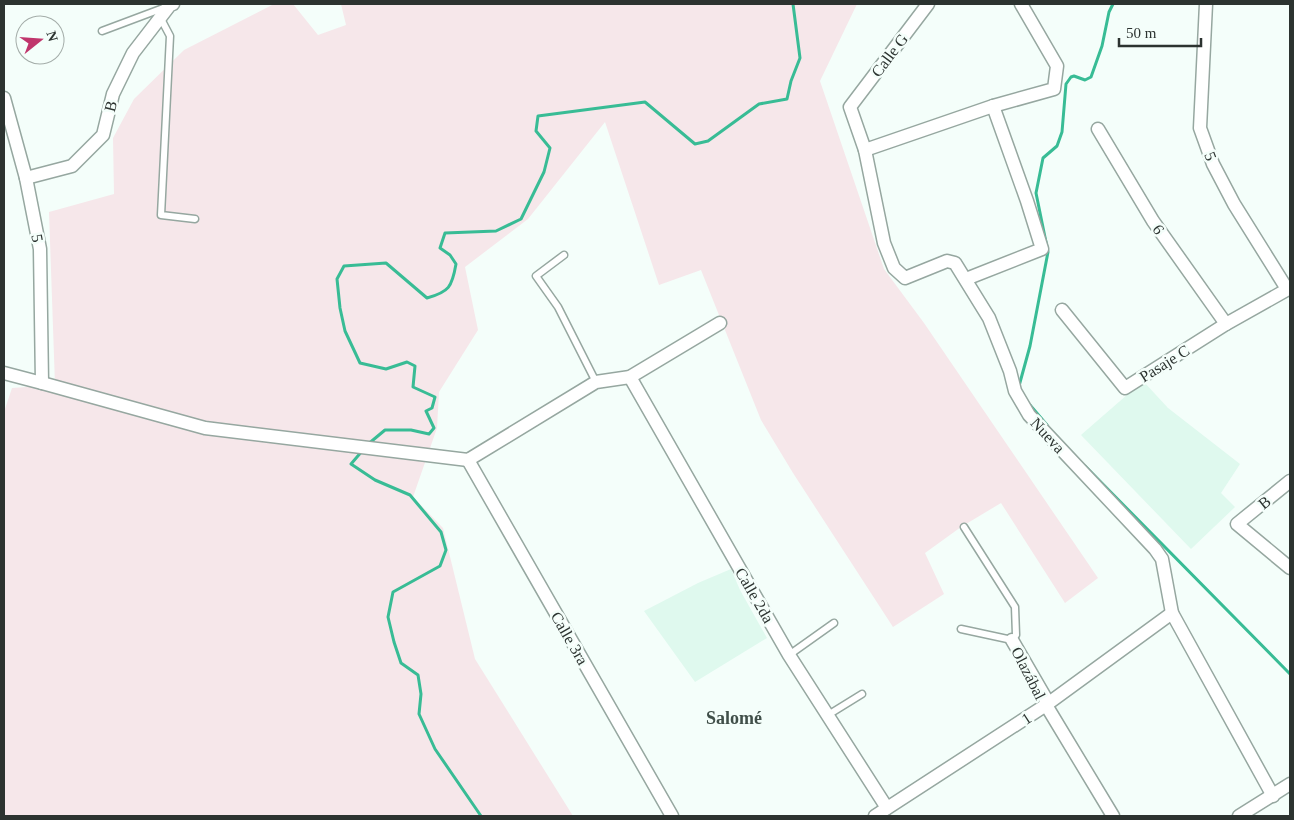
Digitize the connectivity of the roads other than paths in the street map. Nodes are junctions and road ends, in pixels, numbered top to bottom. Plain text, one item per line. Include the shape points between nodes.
1 (928, 4) edge
2 (1021, 4) edge
3 (1206, 4) edge
4 (172, 5) edge
5 (160, 17) junction
6 (102, 31) dead end
7 (4, 98) edge
8 (993, 106) junction
9 (850, 107) joint
10 (1098, 130) dead end
11 (865, 150) junction
12 (26, 178) junction
13 (195, 219) dead end
14 (564, 255) dead end
15 (966, 279) junction
16 (1289, 288) edge
17 (1062, 310) dead end
18 (720, 323) dead end
19 (1226, 324) junction
20 (4, 374) edge
21 (630, 377) junction
22 (42, 382) junction
23 (596, 382) junction
24 (468, 460) junction
25 (1290, 481) edge
26 (964, 527) dead end
27 (1290, 568) edge
28 (1172, 613) junction
29 (834, 623) dead end
30 (962, 629) dead end
31 (1012, 640) junction
32 (789, 655) junction
33 (862, 694) dead end
34 (1046, 705) junction
35 (828, 715) junction
36 (1290, 784) edge
37 (1273, 796) junction
38 (887, 808) junction
39 (672, 816) edge
40 (875, 816) edge
41 (1113, 816) edge
42 (1239, 816) edge

1 - 9 street, Calle G
2 - 8 street via 1057,66 1054,89
3 - 16 street, 5 via 1200,128 1234,204
4 - 5 street, B
4 - 6 lane
5 - 12 street, B via 133,52 113,94 103,135 72,166
5 - 13 lane via 170,36 161,215
7 - 12 street, 5
8 - 11 street
8 - 15 street via 1028,200 1042,249
9 - 11 street, Nueva
10 - 19 street, 6 via 1153,221
11 - 15 street, Nueva via 884,243 894,268 905,278 947,261 955,263
12 - 22 street, 5 via 40,249
14 - 23 lane via 536,276 558,307
15 - 28 street, Nueva via 989,318 1015,391 1029,415 1162,559
16 - 19 street, Pasaje C
17 - 19 street, Pasaje C via 1125,388
18 - 21 street
20 - 22 street
21 - 23 street
21 - 32 street, Calle 2da
22 - 24 street via 205,428
23 - 24 street
24 - 39 street, Calle 3ra
25 - 27 street, B via 1237,524
26 - 31 lane, Olazábal via 1016,607 1016,635
28 - 34 street, 1
28 - 37 street, Nueva
29 - 32 lane
30 - 31 lane
31 - 34 street, Olazábal
32 - 35 street, Calle 2da
33 - 35 lane
34 - 38 street, 1
34 - 41 street, Olazábal
35 - 38 street, Calle 2da
36 - 37 street
37 - 42 street
38 - 40 street, 1

